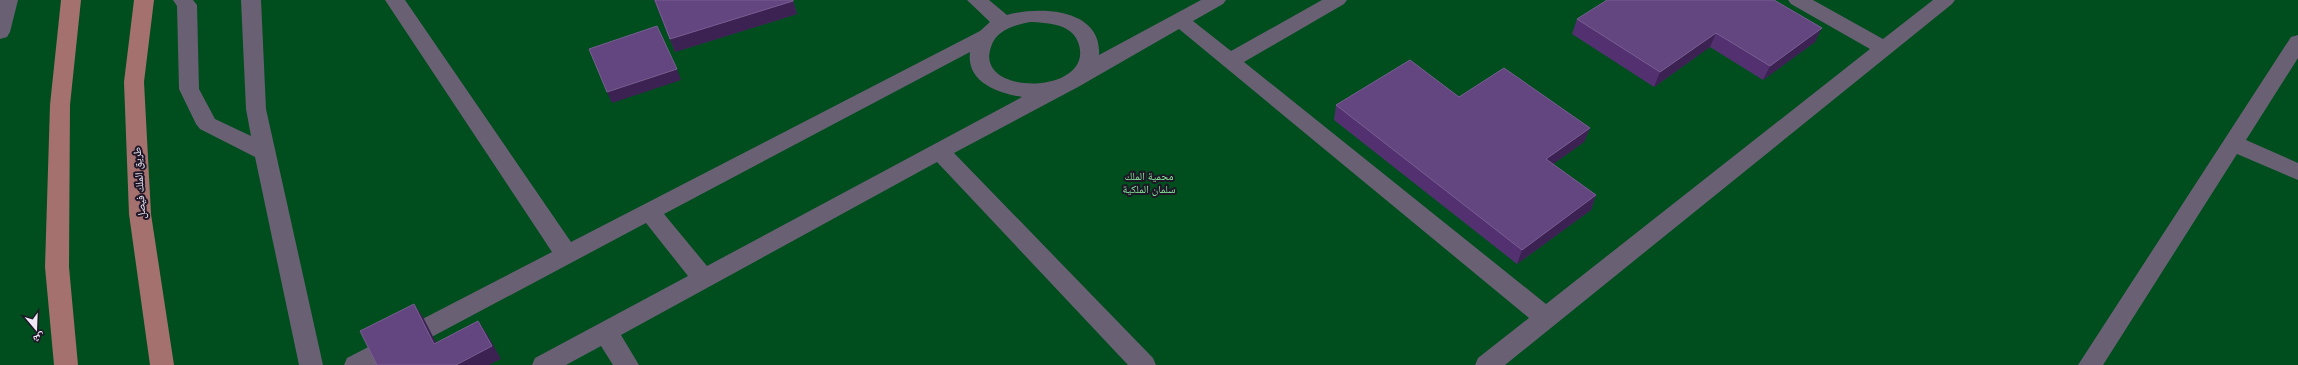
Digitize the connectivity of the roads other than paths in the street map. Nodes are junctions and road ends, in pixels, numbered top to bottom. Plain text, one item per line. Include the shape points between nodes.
1 (8, 0) edge
2 (71, 0) edge
3 (144, 0) edge
4 (183, 0) edge
5 (251, 0) edge
6 (396, 0) edge
7 (977, 0) edge
8 (1051, 0) edge
9 (1216, 0) edge
10 (1337, 0) edge
11 (1798, 0) edge
12 (1945, 0) edge
13 (1180, 20) junction
14 (1008, 21) junction
15 (0, 32) edge
16 (985, 36) junction
17 (2298, 42) edge
18 (1884, 48) junction
19 (1230, 61) junction
20 (1069, 81) junction
21 (2233, 142) junction
22 (265, 152) junction
23 (940, 152) junction
24 (2298, 172) edge
25 (650, 212) junction
26 (567, 255) junction
27 (704, 279) junction
28 (1546, 318) junction
29 (605, 332) junction
30 (66, 365) edge
31 (162, 365) edge
32 (311, 365) edge
33 (356, 365) edge
34 (544, 365) edge
35 (627, 365) edge
36 (1144, 365) edge
37 (1488, 365) edge
38 (2090, 365) edge

1 - 15 street
2 - 30 main road via 60,104 57,260
3 - 31 main road, طريق الملك فيصل via 134,98 140,214
4 - 22 street via 187,5 189,89 208,124
5 - 22 street via 256,109
6 - 26 street
7 - 14 street
8 - 14 street
9 - 13 street
10 - 19 street
11 - 18 street
12 - 18 street
13 - 19 street
13 - 20 street
14 - 16 street
14 - 20 street via 1030,16 1048,16 1079,29 1087,39 1090,52 1087,65
16 - 20 street via 979,48 978,60 983,72 994,82 1026,91 1045,90
16 - 25 street
17 - 21 street
18 - 28 street
19 - 28 street
20 - 23 street
21 - 24 street
21 - 38 street
22 - 32 street
23 - 27 street
23 - 36 street
25 - 26 street
25 - 27 street
26 - 33 street
27 - 29 street
28 - 37 street
29 - 34 street
29 - 35 street

